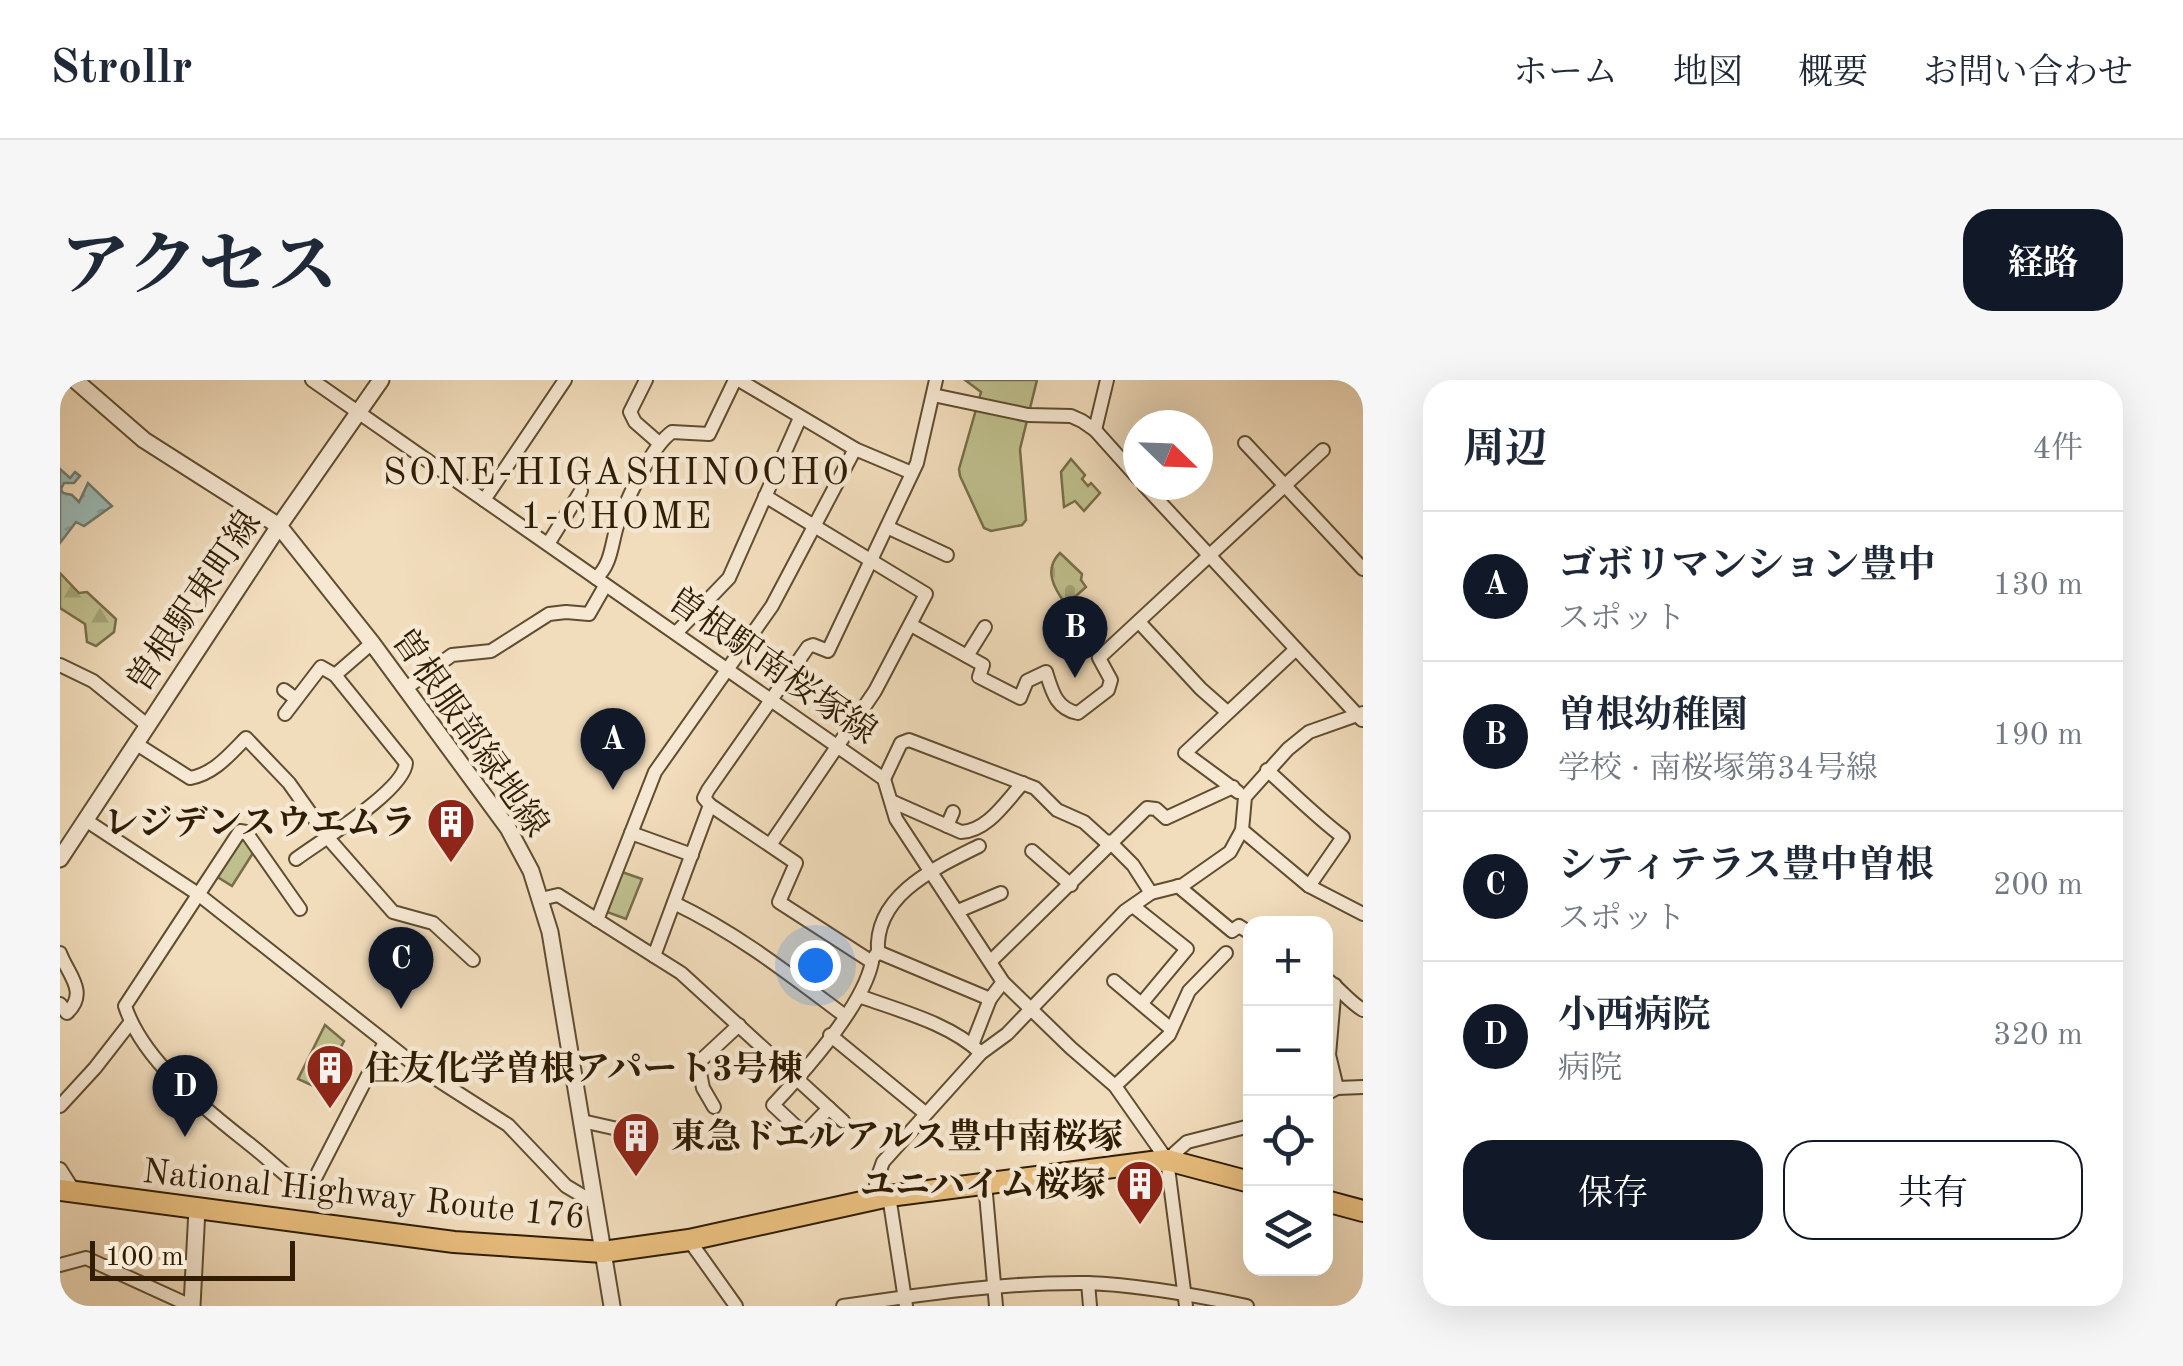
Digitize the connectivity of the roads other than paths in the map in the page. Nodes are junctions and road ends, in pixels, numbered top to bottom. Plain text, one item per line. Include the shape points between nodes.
1 (74, 380) edge
2 (312, 380) edge
3 (381, 380) edge
4 (565, 380) edge
5 (646, 380) edge
6 (737, 380) edge
7 (1106, 380) edge
8 (934, 387) edge
9 (358, 413) junction
10 (800, 418) junction
11 (1095, 430) junction
12 (659, 443) junction
13 (1246, 443) dead end
14 (855, 449) junction
15 (1323, 450) dead end
16 (1123, 461) edge
17 (912, 473) junction
18 (1286, 483) junction
19 (581, 491) dead end
20 (765, 496) junction
21 (484, 500) junction
22 (1158, 500) edge
23 (280, 526) junction
24 (815, 526) junction
25 (887, 528) junction
26 (548, 544) junction
27 (947, 555) dead end
28 (1209, 555) junction
29 (872, 562) junction
30 (1363, 569) edge
31 (600, 582) junction
32 (1139, 622) junction
33 (911, 624) junction
34 (985, 626) dead end
35 (676, 633) junction
36 (372, 642) junction
37 (1296, 649) junction
38 (967, 656) junction
39 (60, 665) edge
40 (726, 668) junction
41 (336, 675) junction
42 (406, 688) junction
43 (284, 690) dead end
44 (296, 699) junction
45 (772, 700) junction
46 (1226, 711) junction
47 (284, 714) dead end
48 (1361, 717) edge
49 (147, 725) junction
50 (135, 744) junction
51 (837, 746) junction
52 (1267, 770) junction
53 (884, 779) junction
54 (1023, 783) junction
55 (1233, 787) junction
56 (1245, 797) junction
57 (891, 800) junction
58 (710, 805) junction
59 (953, 812) dead end
60 (87, 820) junction
61 (947, 826) junction
62 (1242, 830) junction
63 (632, 833) junction
64 (328, 838) junction
65 (1110, 842) junction
66 (770, 844) junction
67 (979, 846) dead end
68 (63, 847) edge
69 (1032, 852) dead end
70 (692, 855) junction
71 (296, 859) dead end
72 (931, 871) junction
73 (1071, 885) junction
74 (1178, 886) junction
75 (1309, 886) junction
76 (1001, 893) dead end
77 (198, 894) junction
78 (1151, 894) junction
79 (541, 898) junction
80 (674, 903) junction
81 (1133, 906) junction
82 (300, 909) dead end
83 (958, 912) junction
84 (1363, 914) edge
85 (597, 920) junction
86 (1243, 929) edge
87 (60, 952) edge
88 (1226, 954) dead end
89 (654, 956) junction
90 (875, 957) junction
91 (473, 960) dead end
92 (991, 961) junction
93 (1114, 981) dead end
94 (1003, 982) junction
95 (1333, 985) edge
96 (860, 996) junction
97 (990, 999) junction
98 (1142, 1003) junction
99 (60, 1004) edge
100 (1030, 1008) junction
101 (1363, 1010) edge
102 (845, 1016) junction
103 (130, 1023) junction
104 (739, 1025) junction
105 (1171, 1029) junction
106 (830, 1036) junction
107 (385, 1042) junction
108 (977, 1049) junction
109 (796, 1080) junction
110 (1115, 1086) junction
111 (1363, 1087) edge
112 (1333, 1091) edge
113 (60, 1106) edge
114 (714, 1107) dead end
115 (829, 1108) junction
116 (926, 1113) junction
117 (582, 1121) junction
118 (843, 1121) dead end
119 (1243, 1128) edge
120 (630, 1132) dead end
121 (1168, 1160) junction
122 (60, 1169) edge
123 (1243, 1180) edge
124 (984, 1183) junction
125 (67, 1190) edge
126 (883, 1197) junction
127 (593, 1202) junction
128 (1333, 1203) edge
129 (197, 1209) junction
130 (1363, 1211) edge
131 (689, 1240) junction
132 (604, 1252) junction
133 (60, 1265) edge
134 (1088, 1284) junction
135 (994, 1287) junction
136 (1186, 1299) edge
137 (905, 1302) edge
138 (191, 1306) edge
139 (612, 1306) edge
140 (736, 1306) edge
141 (843, 1306) edge
142 (996, 1306) edge
143 (1090, 1306) edge
144 (1247, 1306) edge

1 - 23 street, 曽根服部緑地線 via 144,440
2 - 9 street, 曽根駅南桜塚線
3 - 9 street, 曽根駅東町線
4 - 21 street
5 - 12 street via 630,412
6 - 10 street
6 - 12 street via 709,434 672,432
7 - 11 street
8 - 11 street via 1028,415 1071,416
8 - 17 street
9 - 21 street, 曽根駅南桜塚線
9 - 23 street, 曽根駅東町線
10 - 14 street
10 - 20 street
11 - 16 street
12 - 31 street via 619,518
13 - 18 street
14 - 17 street
14 - 24 street
15 - 18 street
17 - 25 street
18 - 28 street
18 - 30 street
19 - 26 street
20 - 24 street
20 - 35 street via 730,578
21 - 26 street, 曽根駅南桜塚線
22 - 28 street
23 - 36 street, 曽根服部緑地線
23 - 49 street, 曽根駅東町線
24 - 29 street
24 - 40 street via 772,606
25 - 27 street
25 - 29 street
26 - 31 street, 曽根駅南桜塚線
28 - 32 street
28 - 37 street
29 - 33 street via 926,594
29 - 45 street via 828,652 808,647
31 - 35 street, 曽根駅南桜塚線
31 - 42 street via 589,614 549,614 491,651 452,655
32 - 38 street via 1099,658 1111,680 1108,690 1078,713 1055,699 1046,672 1027,682 1020,698 979,676 983,666
32 - 46 street
33 - 38 street
33 - 51 street
34 - 38 street
35 - 40 street, 曽根駅南桜塚線
36 - 41 street
36 - 42 street, 曽根服部緑地線
37 - 46 street
37 - 48 street
39 - 49 street via 93,681
40 - 45 street, 曽根駅南桜塚線
40 - 63 street via 655,772
41 - 44 street via 321,667
41 - 64 street via 406,762 390,788
42 - 79 street, 曽根服部緑地線 via 491,802
43 - 44 street
44 - 47 street
45 - 51 street, 曽根駅南桜塚線
45 - 58 street via 708,790 704,798
46 - 55 street via 1185,753
48 - 52 street via 1309,732
49 - 50 street, 曽根駅東町線
50 - 60 street, 曽根駅東町線
50 - 64 street via 190,778 219,764 246,738
51 - 53 street, 曽根駅南桜塚線
51 - 66 street
52 - 56 street
52 - 75 street via 1343,836
53 - 54 street via 900,742 909,740
53 - 57 street, 曽根駅南桜塚線
54 - 61 street via 975,830
54 - 65 street
55 - 56 street
55 - 65 street via 1166,818 1148,808
56 - 62 street
57 - 61 street
57 - 72 street, 曽根駅南桜塚線
58 - 66 street
58 - 70 street
59 - 61 street
60 - 68 street, 曽根駅東町線
60 - 77 street
62 - 74 street via 1230,852
62 - 75 street
63 - 70 street
63 - 85 street
64 - 71 street
64 - 91 street via 394,912 433,923
65 - 73 street
65 - 78 street
66 - 90 street via 796,863 778,902
67 - 72 street
69 - 73 street
70 - 80 street
72 - 83 street, 曽根駅南桜塚線
72 - 90 street via 882,917
73 - 92 street
74 - 78 street
74 - 86 street via 1232,932
75 - 84 street
76 - 83 street
77 - 82 street via 240,830
77 - 103 street via 124,1006
77 - 107 street
78 - 81 street
79 - 85 street via 558,895
79 - 117 street, 曽根服部緑地線
80 - 89 street
80 - 102 street via 741,939
81 - 98 street via 1187,949
81 - 100 street
83 - 92 street, 曽根駅南桜塚線
85 - 89 street
87 - 99 street via 79,990 67,1013
88 - 105 street via 1189,991
89 - 104 street
90 - 96 street
90 - 97 street
92 - 94 street, 曽根駅南桜塚線
93 - 98 street
94 - 97 street
94 - 100 street, 曽根駅南桜塚線
95 - 101 street
96 - 102 street
96 - 108 street via 924,1019
97 - 108 street
98 - 105 street
100 - 108 street via 1007,1034
100 - 110 street, 曽根駅南桜塚線
102 - 106 street
103 - 107 street via 215,1119 308,1192
103 - 113 street
104 - 109 street
104 - 114 street via 698,1063
105 - 110 street
106 - 109 street
106 - 116 street
107 - 127 street via 508,1125 566,1186
108 - 116 street
109 - 115 street
109 - 115 street via 773,1106 804,1134
110 - 121 street, 曽根駅南桜塚線
111 - 112 street
115 - 118 street
116 - 126 street via 883,1162 876,1182
117 - 120 street
117 - 127 street, 曽根服部緑地線
119 - 121 street via 1187,1142
121 - 123 highway, National Highway Route 176
121 - 124 highway, National Highway Route 176
121 - 136 street, 曽根駅南桜塚線
122 - 125 street
124 - 126 highway, National Highway Route 176
124 - 135 street
125 - 129 highway, National Highway Route 176
126 - 131 highway, National Highway Route 176
126 - 137 street
127 - 132 street, 曽根服部緑地線
128 - 130 highway
129 - 132 highway, National Highway Route 176 via 454,1242
129 - 138 street
131 - 132 highway, National Highway Route 176
131 - 140 street
132 - 139 street, 曽根服部緑地線
133 - 138 street via 86,1258 102,1262
134 - 135 street
134 - 136 street
134 - 143 street
135 - 137 street
135 - 142 street
136 - 144 street
137 - 141 street

